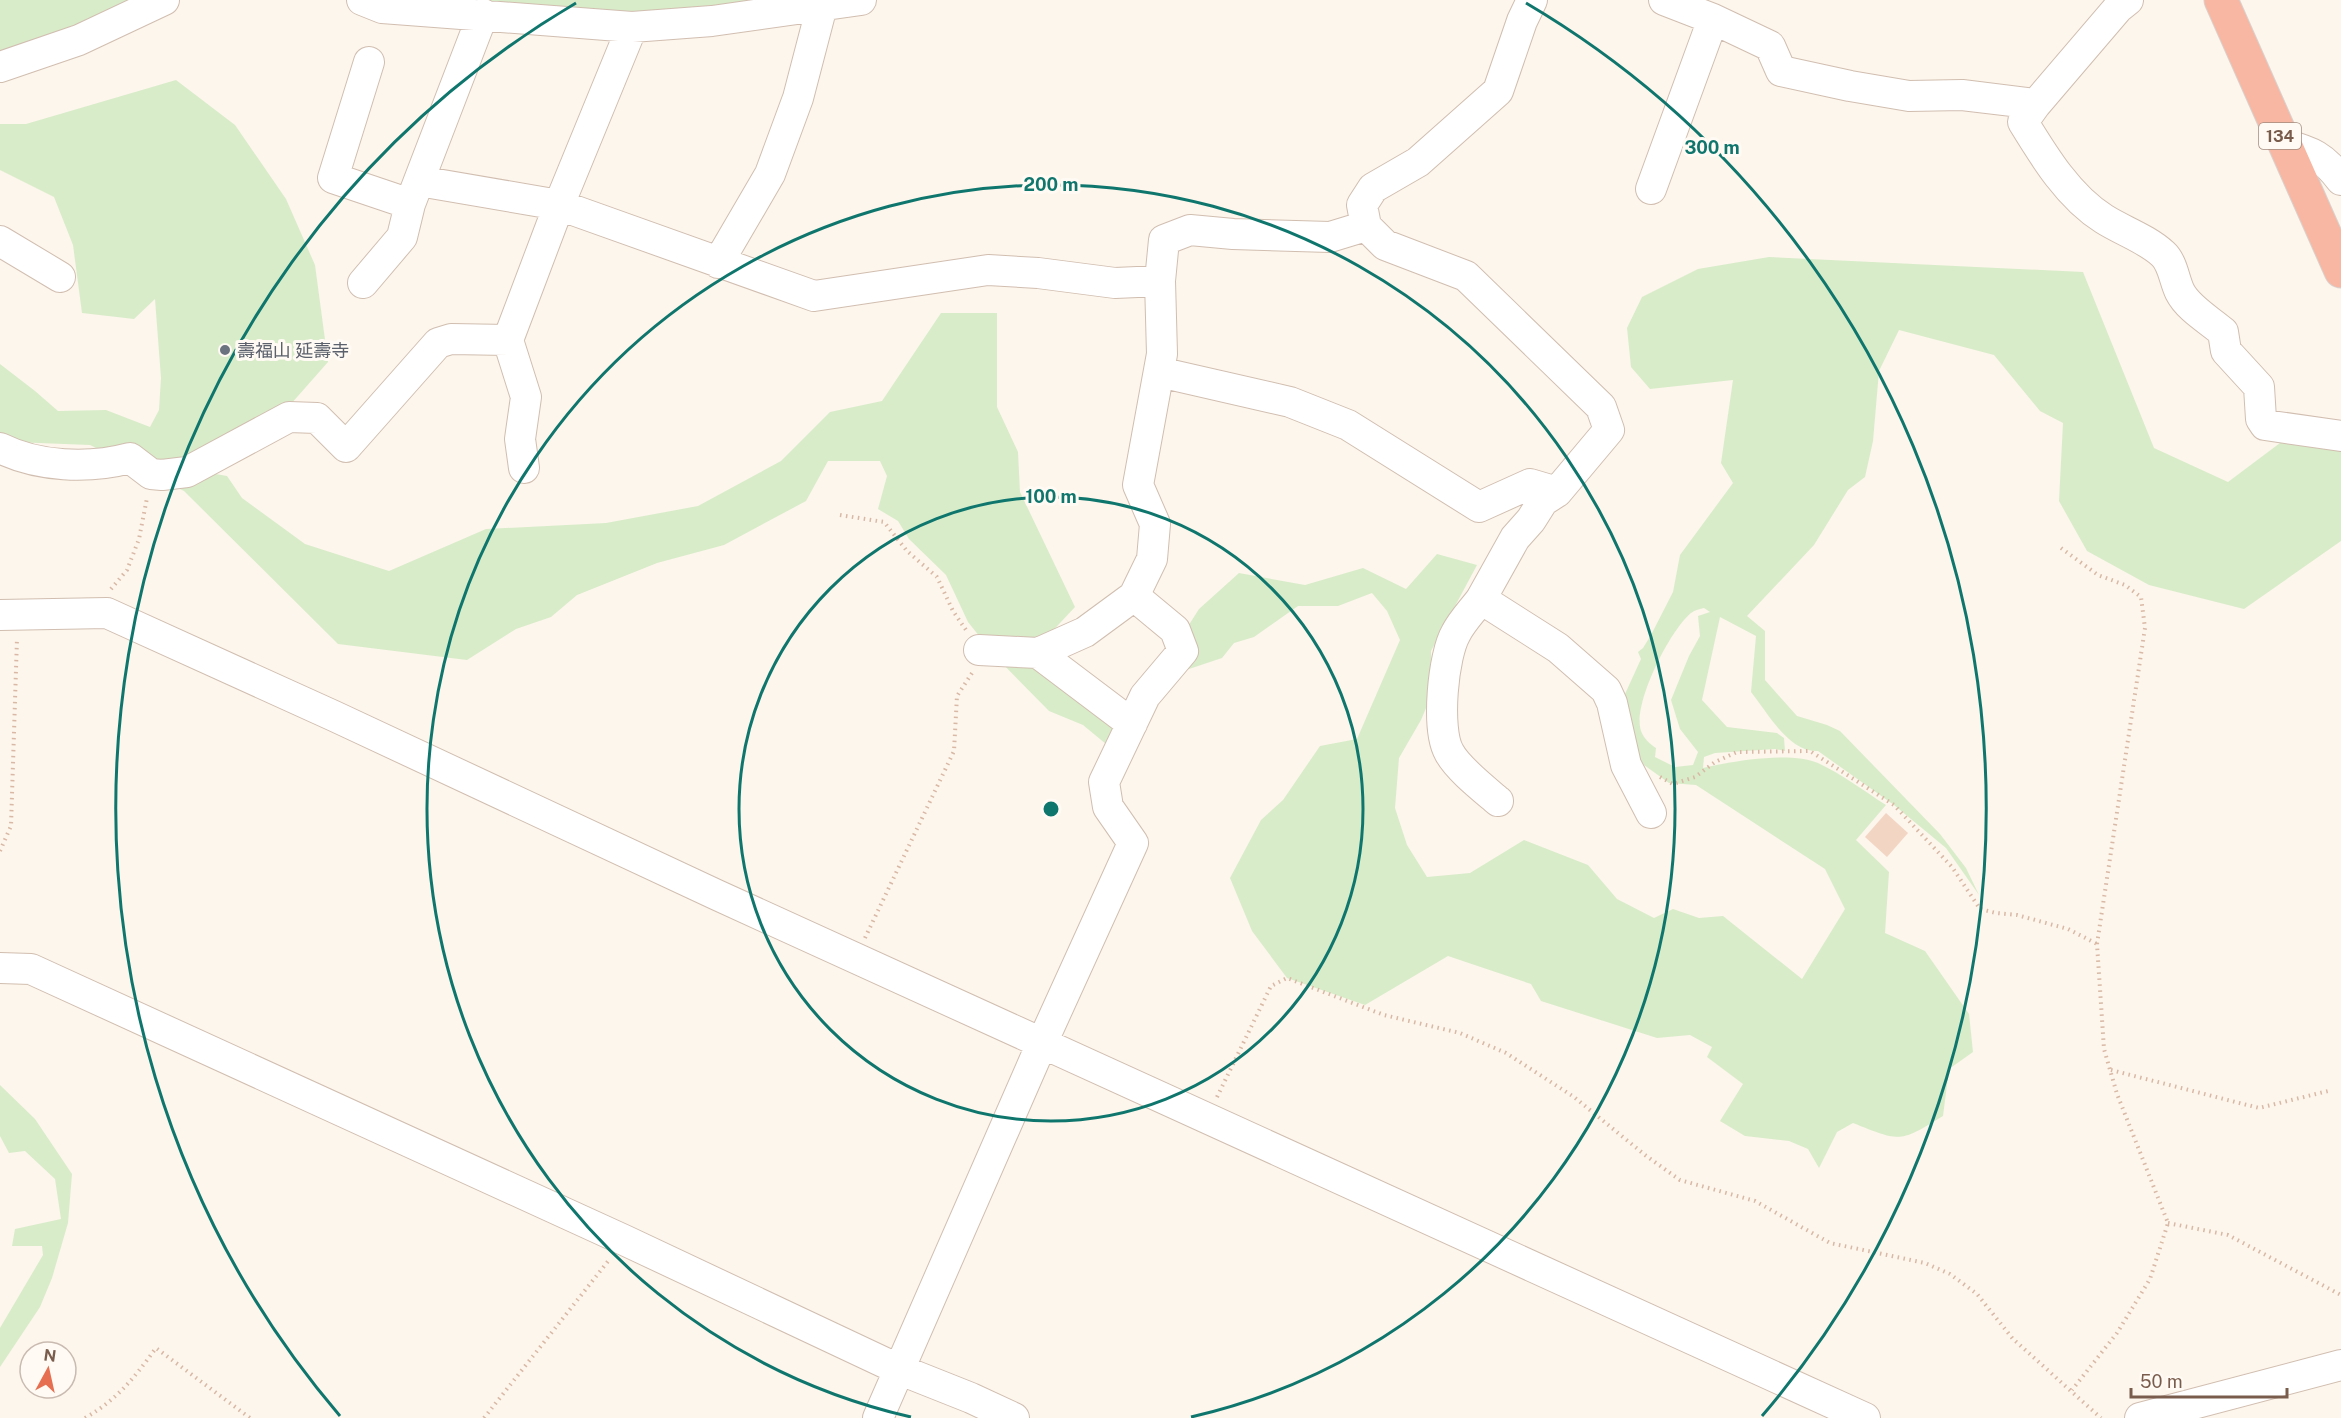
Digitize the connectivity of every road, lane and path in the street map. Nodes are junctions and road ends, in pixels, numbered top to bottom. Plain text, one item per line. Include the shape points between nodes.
1 (164, 0) edge
2 (362, 0) edge
3 (861, 0) edge
4 (1532, 0) edge
5 (1664, 0) edge
6 (2128, 0) edge
7 (2221, 0) edge
8 (822, 6) junction
9 (483, 14) junction
10 (1713, 19) junction
11 (632, 27) junction
12 (369, 62) dead end
13 (0, 67) edge
14 (2036, 104) junction
15 (2284, 144) junction
16 (2341, 180) edge
17 (1651, 189) dead end
18 (415, 193) junction
19 (560, 205) junction
20 (1366, 226) junction
21 (0, 241) edge
22 (718, 263) junction
23 (2341, 271) edge
24 (60, 277) dead end
25 (1160, 281) junction
26 (363, 283) dead end
27 (508, 340) junction
28 (1159, 372) junction
29 (2341, 436) edge
30 (0, 448) edge
31 (524, 468) dead end
32 (151, 474) junction
33 (1557, 492) junction
34 (840, 515) dead end
35 (2061, 548) dead end
36 (1134, 596) junction
37 (1481, 599) junction
38 (79, 614) junction
39 (9, 615) edge
40 (979, 650) junction
41 (1038, 653) junction
42 (1132, 724) junction
43 (1622, 753) junction
44 (1498, 801) dead end
45 (1650, 813) dead end
46 (0, 851) edge
47 (2097, 944) junction
48 (856, 957) junction
49 (0, 968) edge
50 (1042, 1043) junction
51 (2110, 1070) junction
52 (2328, 1091) dead end
53 (1207, 1117) junction
54 (2168, 1223) junction
55 (624, 1240) junction
56 (2341, 1295) edge
57 (2341, 1365) edge
58 (898, 1369) junction
59 (2072, 1390) junction
60 (85, 1418) edge
61 (250, 1418) edge
62 (484, 1418) edge
63 (878, 1418) edge
64 (1014, 1418) edge
65 (1865, 1418) edge
66 (2101, 1418) edge
67 (2140, 1418) edge

1 - 13 street via 79,40
2 - 9 street via 382,8
3 - 8 street
4 - 20 street via 1498,91 1418,162 1373,188 1362,205
5 - 10 street
6 - 14 street
7 - 15 highway, 134
8 - 11 street
8 - 22 street via 798,98 770,174
9 - 11 street
9 - 18 street
10 - 14 street via 1770,46 1781,71 1909,96 1962,95
10 - 17 street
11 - 19 street
12 - 18 street via 333,178
14 - 29 street via 2023,122 2042,153 2080,201 2166,257 2186,301 2223,332 2226,351 2259,387 2265,425
15 - 16 street via 2327,162
15 - 23 highway, 134
18 - 19 street
18 - 26 street via 402,237
19 - 22 street
19 - 27 street
20 - 25 street via 1330,237 1190,230 1164,240
20 - 33 street via 1385,245 1466,276 1601,407 1609,430
21 - 24 street
22 - 25 street via 814,296 988,270 1115,283
25 - 28 street
27 - 31 street via 526,397 520,440
27 - 32 street via 451,339 438,343 346,447 317,418 289,417 187,472
28 - 33 street via 1290,402 1348,425 1479,507 1530,484
28 - 36 street via 1138,485 1155,524 1152,559
30 - 32 street via 49,464 111,463 129,458
32 - 38 path via 139,539 127,570 110,590
33 - 37 street via 1544,501 1515,538
34 - 40 path via 884,522 907,551 937,577 953,611
35 - 47 path via 2098,575 2126,585 2141,597 2145,628
36 - 41 street via 1085,632
36 - 42 street via 1175,630 1183,651 1145,696
37 - 43 street via 1558,648 1606,690
37 - 44 street via 1455,634 1442,681 1443,725 1448,751
38 - 39 street
38 - 48 street via 107,613
39 - 46 path via 11,826
40 - 41 street
40 - 48 path via 980,663 957,696 954,751
41 - 42 street
42 - 50 street via 1104,782 1108,807 1133,843
43 - 45 street
43 - 47 path via 1633,764 1673,783 1695,777 1737,752 1810,751 1894,806 1952,867 1980,909 2068,929
47 - 51 path via 2104,1049
48 - 50 street
49 - 55 street via 31,969
50 - 53 street
50 - 58 street
51 - 52 path via 2259,1108
51 - 54 path
53 - 59 path via 1271,986 1287,978 1384,1015 1460,1033 1506,1053 1574,1096 1680,1180 1755,1201 1830,1243 1925,1263 1950,1274 1977,1294 2013,1339
53 - 65 street
54 - 56 path via 2228,1235
54 - 59 path via 2150,1279 2117,1333
55 - 58 street
55 - 62 path
57 - 67 street
58 - 63 street
58 - 64 street
59 - 66 path
60 - 61 path via 107,1406 156,1348

